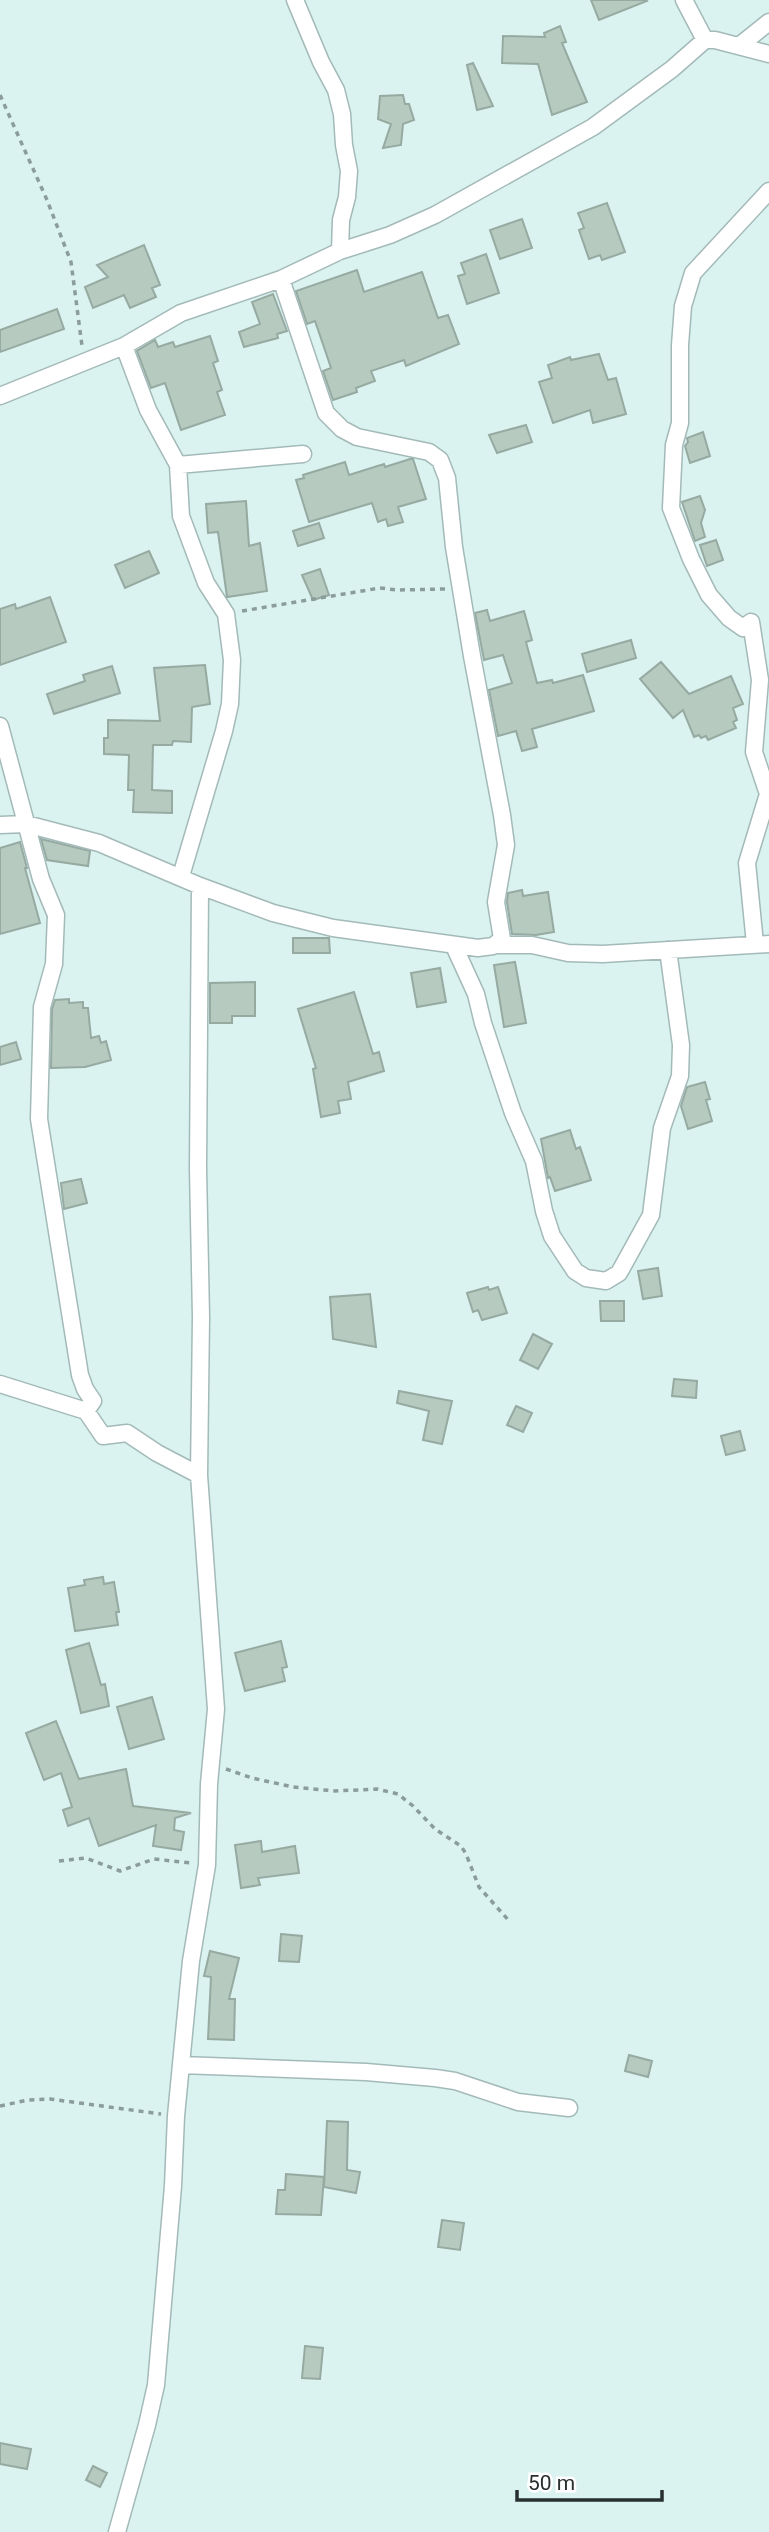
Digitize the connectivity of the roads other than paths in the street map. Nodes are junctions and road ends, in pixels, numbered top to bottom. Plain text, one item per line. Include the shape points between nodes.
1 (295, 0) edge
2 (684, 0) edge
3 (769, 22) edge
4 (705, 40) junction
5 (739, 46) junction
6 (769, 54) edge
7 (769, 191) edge
8 (340, 251) junction
9 (281, 279) junction
10 (124, 346) junction
11 (0, 396) edge
12 (303, 454) dead end
13 (178, 465) junction
14 (0, 726) edge
15 (26, 824) junction
16 (0, 825) edge
17 (181, 876) junction
18 (200, 886) junction
19 (762, 944) edge
20 (497, 945) junction
21 (454, 946) junction
22 (668, 950) junction
23 (0, 1384) edge
24 (86, 1411) junction
25 (199, 1475) junction
26 (181, 2065) junction
27 (569, 2108) dead end
28 (117, 2532) edge

1 - 8 street via 336,90 342,114 349,172
2 - 4 street
3 - 5 street
4 - 5 street
4 - 8 street via 593,127 435,215
5 - 6 street
7 - 19 street via 693,273 683,306 680,423 674,445 671,508 709,595 743,628 751,622 754,632 760,680 754,752 768,794 747,863
8 - 9 street
9 - 10 street via 181,313
9 - 20 street via 326,413 357,437 429,452 440,460 447,478 461,589 506,845 496,902 502,939
10 - 11 street
10 - 13 street via 148,410
12 - 13 street
13 - 17 street via 181,516 206,583 226,614 232,660 230,704 218,758
14 - 15 street
15 - 16 street
15 - 17 street via 99,843
15 - 24 street via 55,915 54,964 42,1007 39,1119 80,1374 93,1401
17 - 18 street
18 - 21 street via 273,913 333,928
18 - 25 street
19 - 22 street
20 - 21 street
20 - 22 street via 531,945 568,953
21 - 22 street via 476,994 513,1113 534,1161 552,1236 579,1274 601,1281 619,1273 651,1214 665,1114 680,1076 681,1045
23 - 24 street
24 - 25 street via 103,1436 127,1433
25 - 26 street via 216,1709 207,1865
26 - 27 street via 435,2078 518,2102
26 - 28 street via 156,2385

